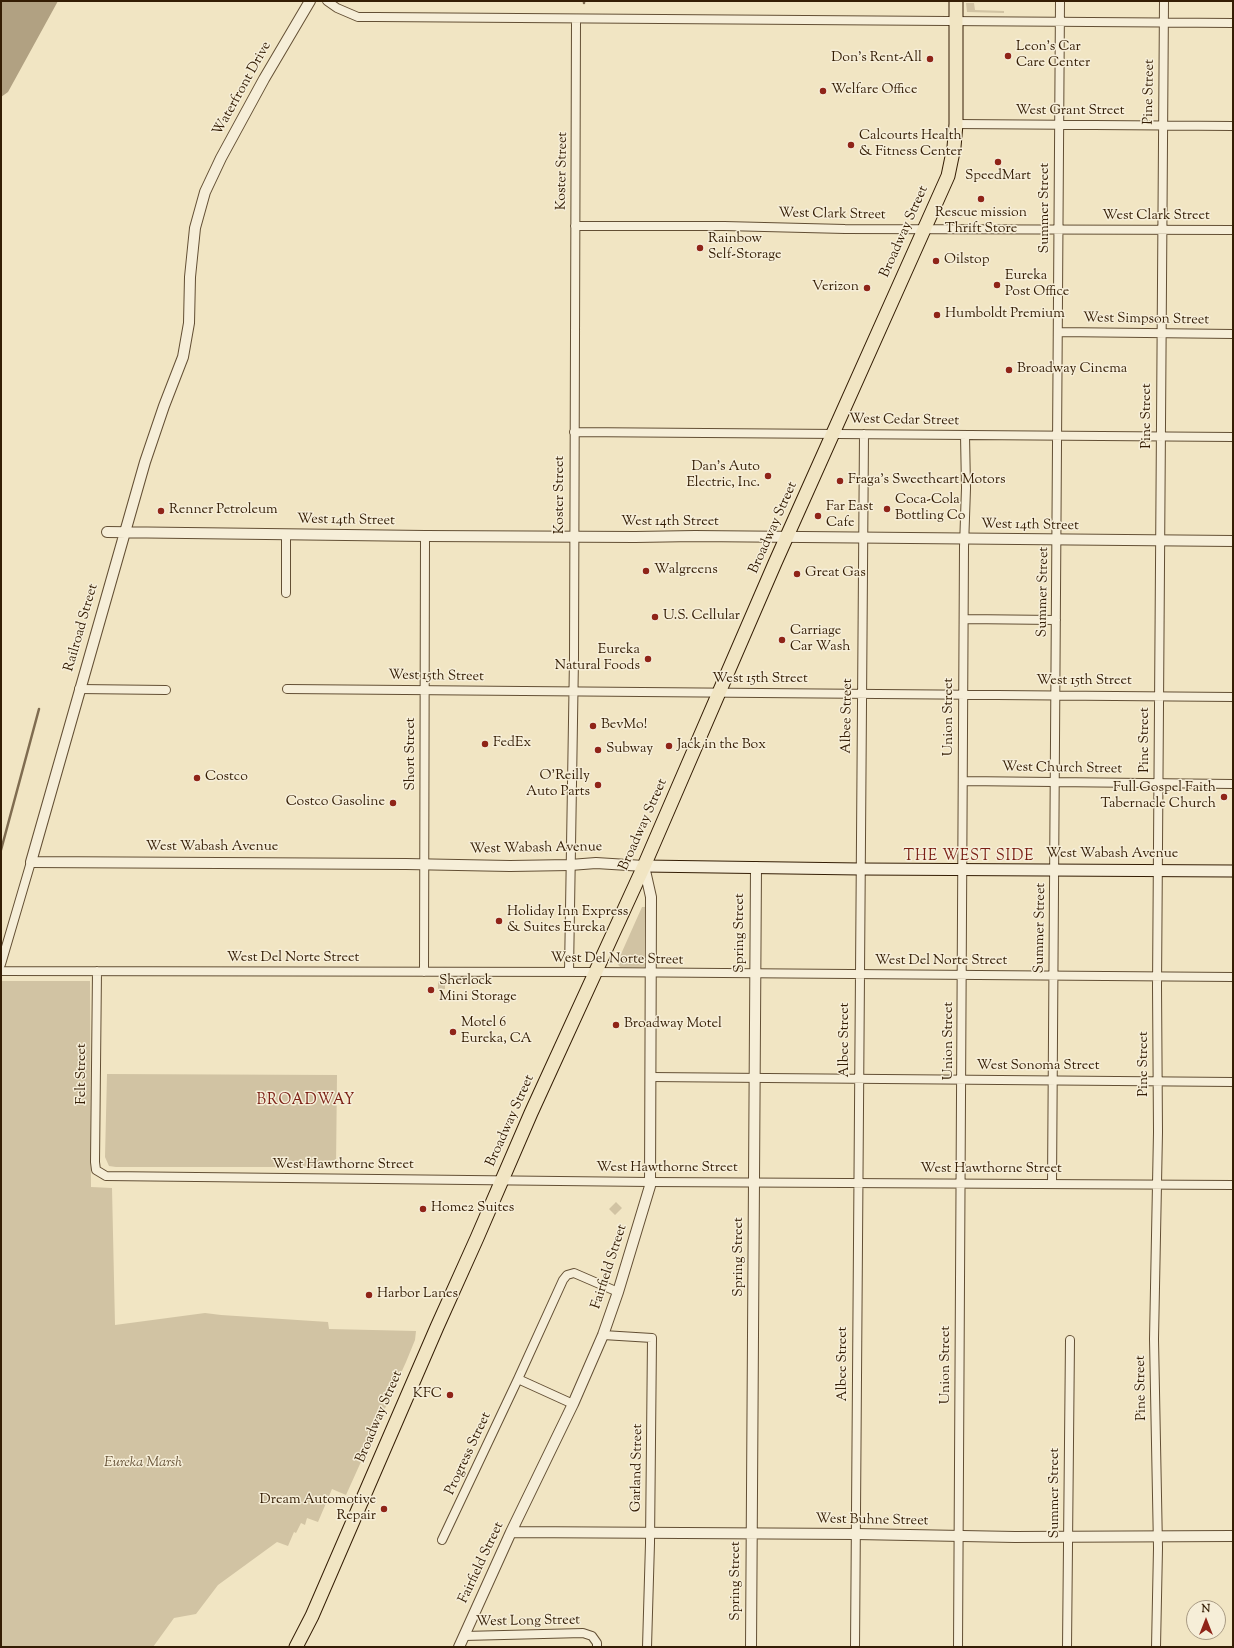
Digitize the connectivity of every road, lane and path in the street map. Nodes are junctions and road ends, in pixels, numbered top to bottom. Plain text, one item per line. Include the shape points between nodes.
1 (310, 1) edge
2 (327, 1) edge
3 (956, 1) edge
4 (1060, 1) edge
5 (1164, 1) edge
6 (576, 19) junction
7 (956, 21) junction
8 (1060, 22) junction
9 (1164, 23) junction
10 (1233, 23) edge
11 (956, 124) junction
12 (1060, 125) junction
13 (1162, 125) junction
14 (1233, 126) edge
15 (575, 226) junction
16 (925, 230) junction
17 (1060, 230) junction
18 (1162, 230) junction
19 (1233, 230) edge
20 (190, 302) joint
21 (1059, 332) junction
22 (1162, 333) junction
23 (1233, 334) edge
24 (574, 432) junction
25 (834, 433) junction
26 (864, 434) junction
27 (965, 435) junction
28 (1058, 435) junction
29 (1160, 436) junction
30 (1233, 437) edge
31 (107, 532) dead end
32 (124, 533) junction
33 (286, 535) junction
34 (425, 536) junction
35 (574, 536) junction
36 (787, 538) junction
37 (863, 538) junction
38 (964, 540) junction
39 (1057, 541) junction
40 (1160, 541) junction
41 (1233, 541) edge
42 (286, 593) dead end
43 (964, 619) junction
44 (1056, 620) junction
45 (79, 689) junction
46 (287, 689) dead end
47 (166, 690) dead end
48 (425, 690) junction
49 (572, 691) junction
50 (719, 693) junction
51 (862, 694) junction
52 (963, 694) junction
53 (1055, 695) junction
54 (1160, 696) junction
55 (1233, 697) edge
56 (963, 782) junction
57 (1055, 782) junction
58 (1159, 783) junction
59 (1233, 784) edge
60 (31, 862) junction
61 (424, 865) junction
62 (570, 865) junction
63 (644, 866) junction
64 (756, 867) junction
65 (860, 869) junction
66 (964, 870) junction
67 (1054, 870) junction
68 (1158, 871) junction
69 (1233, 871) edge
70 (1, 964) edge
71 (1, 971) edge
72 (97, 971) junction
73 (424, 972) junction
74 (568, 972) junction
75 (596, 972) junction
76 (650, 973) junction
77 (755, 974) junction
78 (860, 975) junction
79 (963, 976) junction
80 (1053, 976) junction
81 (1157, 977) junction
82 (1233, 977) edge
83 (650, 1077) junction
84 (754, 1078) junction
85 (859, 1079) junction
86 (962, 1080) junction
87 (1052, 1080) junction
88 (1158, 1081) junction
89 (1233, 1082) edge
90 (102, 1174) joint
91 (503, 1180) junction
92 (650, 1182) junction
93 (754, 1182) junction
94 (859, 1183) junction
95 (962, 1183) junction
96 (1052, 1184) junction
97 (1157, 1185) junction
98 (1233, 1185) edge
99 (618, 1292) junction
100 (603, 1335) junction
101 (1070, 1340) dead end
102 (518, 1379) junction
103 (573, 1404) junction
104 (511, 1532) junction
105 (650, 1533) junction
106 (752, 1533) junction
107 (856, 1534) junction
108 (959, 1536) junction
109 (1069, 1536) junction
110 (1157, 1536) junction
111 (1233, 1536) edge
112 (442, 1540) dead end
113 (464, 1636) junction
114 (296, 1647) edge
115 (459, 1647) edge
116 (597, 1647) edge
117 (647, 1647) edge
118 (751, 1647) edge
119 (855, 1647) edge
120 (958, 1647) edge
121 (1067, 1647) edge
122 (1156, 1647) edge

1 - 20 street, Waterfront Drive via 224,151 205,192 195,228
2 - 6 street via 358,17
3 - 7 highway, Broadway Street
4 - 8 street, Summer Street
5 - 9 street, Pine Street
6 - 7 street
6 - 15 street, Koster Street
7 - 8 street
7 - 11 highway, Broadway Street
8 - 9 street
8 - 12 street, Summer Street
9 - 10 street
9 - 13 street, Pine Street
11 - 12 street, West Grant Street
11 - 16 highway, Broadway Street via 948,176
12 - 13 street, West Grant Street
12 - 17 street, Summer Street
13 - 14 street, West Grant Street
13 - 18 street, Pine Street
15 - 16 street, West Clark Street
15 - 24 street, Koster Street
16 - 17 street, West Clark Street
16 - 25 highway, Broadway Street
17 - 18 street, West Clark Street
17 - 21 street, Summer Street
18 - 19 street, West Clark Street
18 - 22 street, Pine Street
20 - 32 street, Railroad Street via 183,357 154,435
21 - 22 street, West Simpson Street
21 - 28 street, Summer Street
22 - 23 street, West Simpson Street
22 - 29 street, Pine Street
24 - 25 street, West Cedar Street
24 - 35 street, Koster Street
25 - 26 street, West Cedar Street
25 - 36 highway, Broadway Street
26 - 27 street, West Cedar Street
26 - 37 street, Albee Street
27 - 28 street, West Cedar Street
27 - 38 street, Union Street
28 - 29 street, West Cedar Street
28 - 39 street, Summer Street
29 - 30 street, West Cedar Street
29 - 40 street, Pine Street
31 - 32 street, West 14th Street
32 - 33 street, West 14th Street
32 - 45 street, Railroad Street
33 - 34 street, West 14th Street
33 - 42 street
34 - 35 street, West 14th Street
34 - 48 street, Short Street
35 - 36 street, West 14th Street
35 - 49 street, Koster Street
36 - 37 street, West 14th Street
36 - 50 highway, Broadway Street
37 - 38 street, West 14th Street
37 - 51 street, Albee Street
38 - 39 street, West 14th Street
38 - 43 street, Union Street
39 - 40 street, West 14th Street
39 - 44 street, Summer Street
40 - 41 street, West 14th Street
40 - 54 street, Pine Street
43 - 44 street
43 - 52 street, Union Street
44 - 53 street, Summer Street
45 - 47 street
45 - 60 street, Railroad Street
46 - 48 street, West 15th Street
48 - 49 street, West 15th Street
48 - 61 street, Short Street
49 - 50 street, West 15th Street
49 - 62 street, Koster Street
50 - 51 street, West 15th Street
50 - 63 highway, Broadway Street
51 - 52 street, West 15th Street
51 - 65 street, Albee Street
52 - 53 street, West 15th Street
52 - 56 street, Union Street
53 - 54 street, West 15th Street
53 - 57 street, Summer Street
54 - 55 street, West 15th Street
54 - 58 street, Pine Street
56 - 57 street, West Church Street
56 - 66 street, Union Street
57 - 58 street, West Church Street
57 - 67 street, Summer Street
58 - 59 street, West Church Street
58 - 68 street, Pine Street
60 - 61 street, West Wabash Avenue
60 - 70 street, Railroad Street
61 - 62 street, West Wabash Avenue
61 - 73 street, Short Street
62 - 63 street, West Wabash Avenue via 596,863
62 - 74 street, Koster Street
63 - 64 main road, West Wabash Avenue
63 - 75 highway, Broadway Street
63 - 76 street, Fairfield Street via 651,898
64 - 65 main road, West Wabash Avenue
64 - 77 street, Spring Street
65 - 66 main road, West Wabash Avenue
65 - 78 street, Albee Street
66 - 67 main road, West Wabash Avenue
66 - 79 street, Union Street
67 - 68 main road, West Wabash Avenue
67 - 80 street, Summer Street
68 - 69 main road, West Wabash Avenue
68 - 81 street, Pine Street
71 - 72 street, West Del Norte Street
72 - 73 street, West Del Norte Street
72 - 90 street, Felt Street via 95,1162 96,1170
73 - 74 street, West Del Norte Street
74 - 75 street, West Del Norte Street
75 - 76 street, West Del Norte Street
75 - 91 highway, Broadway Street
76 - 77 street, West Del Norte Street
76 - 83 street, Fairfield Street
77 - 78 street, West Del Norte Street
77 - 84 street, Spring Street
78 - 79 street, West Del Norte Street
78 - 85 street, Albee Street
79 - 80 street, West Del Norte Street
79 - 86 street, Union Street
80 - 81 street, West Del Norte Street
80 - 87 street, Summer Street
81 - 82 street, West Del Norte Street
81 - 88 street, Pine Street
83 - 84 street, West Sonoma Street
83 - 92 street, Fairfield Street
84 - 85 street, West Sonoma Street
84 - 93 street, Spring Street
85 - 86 street, West Sonoma Street
85 - 94 street, Albee Street
86 - 87 street, West Sonoma Street
86 - 95 street, Union Street
87 - 88 street, West Sonoma Street
87 - 96 street, Summer Street
88 - 89 street, West Sonoma Street
88 - 97 street, Pine Street
90 - 91 street, West Hawthorne Street via 128,1177
91 - 92 street, West Hawthorne Street
91 - 114 highway, Broadway Street via 312,1616
92 - 93 street, West Hawthorne Street
92 - 99 street, Fairfield Street
93 - 94 street, West Hawthorne Street
93 - 106 street, Spring Street
94 - 95 street, West Hawthorne Street
94 - 107 street, Albee Street
95 - 96 street, West Hawthorne Street
95 - 108 street, Union Street
96 - 97 street, West Hawthorne Street
97 - 98 street, West Hawthorne Street
97 - 110 street, Pine Street via 1154,1339
99 - 100 street, Fairfield Street
99 - 102 street, Progress Street via 574,1273 567,1275
100 - 103 street, Fairfield Street
100 - 105 street, Garland Street via 652,1338
101 - 109 street, Summer Street
102 - 103 street
102 - 112 street, Progress Street
103 - 104 street, Fairfield Street
104 - 105 street, West Buhne Street
104 - 113 street, Fairfield Street
105 - 106 street, West Buhne Street
105 - 117 street, Garland Street
106 - 107 street, West Buhne Street
106 - 118 street, Spring Street
107 - 108 street, West Buhne Street
107 - 119 street, Albee Street
108 - 109 street, West Buhne Street
108 - 120 street, Union Street
109 - 110 street, West Buhne Street
109 - 121 street, Summer Street
110 - 111 street, West Buhne Street
110 - 122 street, Pine Street
113 - 115 street, Fairfield Street
113 - 116 street, West Long Street via 583,1633 592,1636

